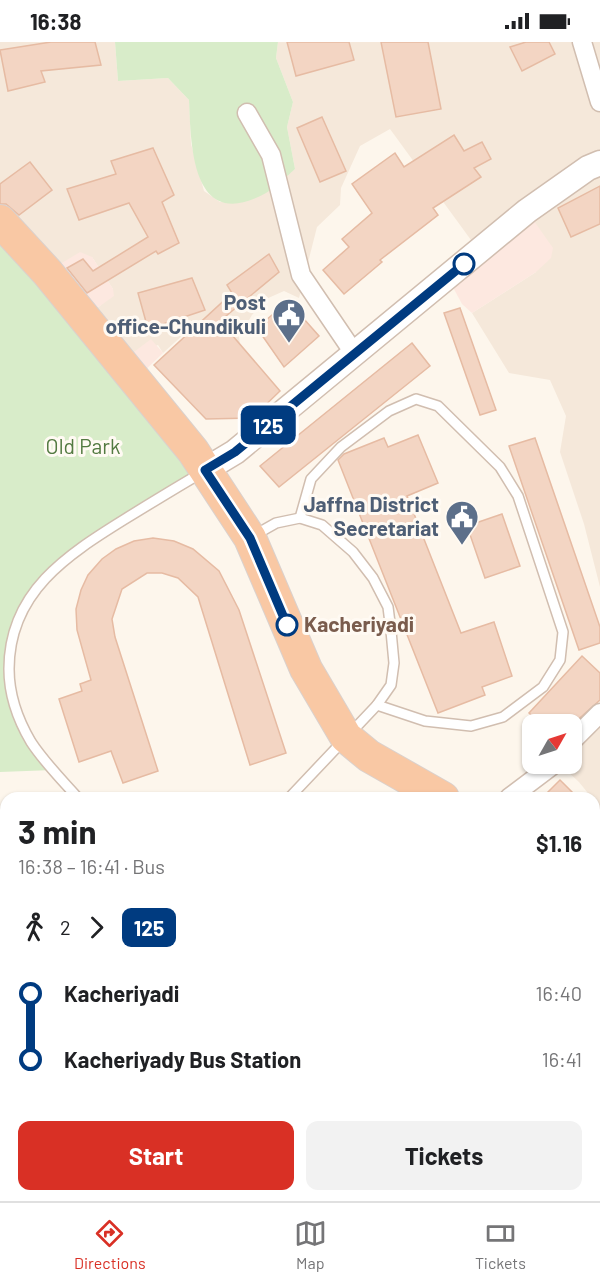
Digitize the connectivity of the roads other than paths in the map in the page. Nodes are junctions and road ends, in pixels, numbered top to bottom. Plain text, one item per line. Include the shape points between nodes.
1 (582, 42) edge
2 (600, 102) edge
3 (247, 113) dead end
4 (600, 163) edge
5 (0, 221) edge
6 (354, 353) junction
7 (205, 470) junction
8 (300, 518) junction
9 (250, 538) junction
10 (5, 682) edge
11 (377, 705) junction
12 (600, 714) edge
13 (582, 731) edge
14 (346, 737) junction
15 (541, 774) edge
16 (73, 792) edge
17 (295, 792) edge
18 (432, 792) edge
19 (517, 792) edge

1 - 2 street
3 - 6 street via 271,155 301,275
4 - 6 street via 528,211
5 - 7 highway via 122,361
6 - 7 street via 235,452
7 - 9 highway
7 - 10 lane via 74,551 51,571 15,624
8 - 9 lane via 276,523
8 - 11 lane via 322,525 353,552 388,607 394,663 391,686
8 - 11 lane via 310,479 341,447 389,411 416,399 438,406 500,467 518,496 563,632 560,660 543,687 503,717 471,726 425,721
9 - 14 highway via 306,669
10 - 16 lane via 31,742
11 - 14 lane
12 - 13 street
14 - 17 lane
14 - 18 highway via 369,756
15 - 19 street

